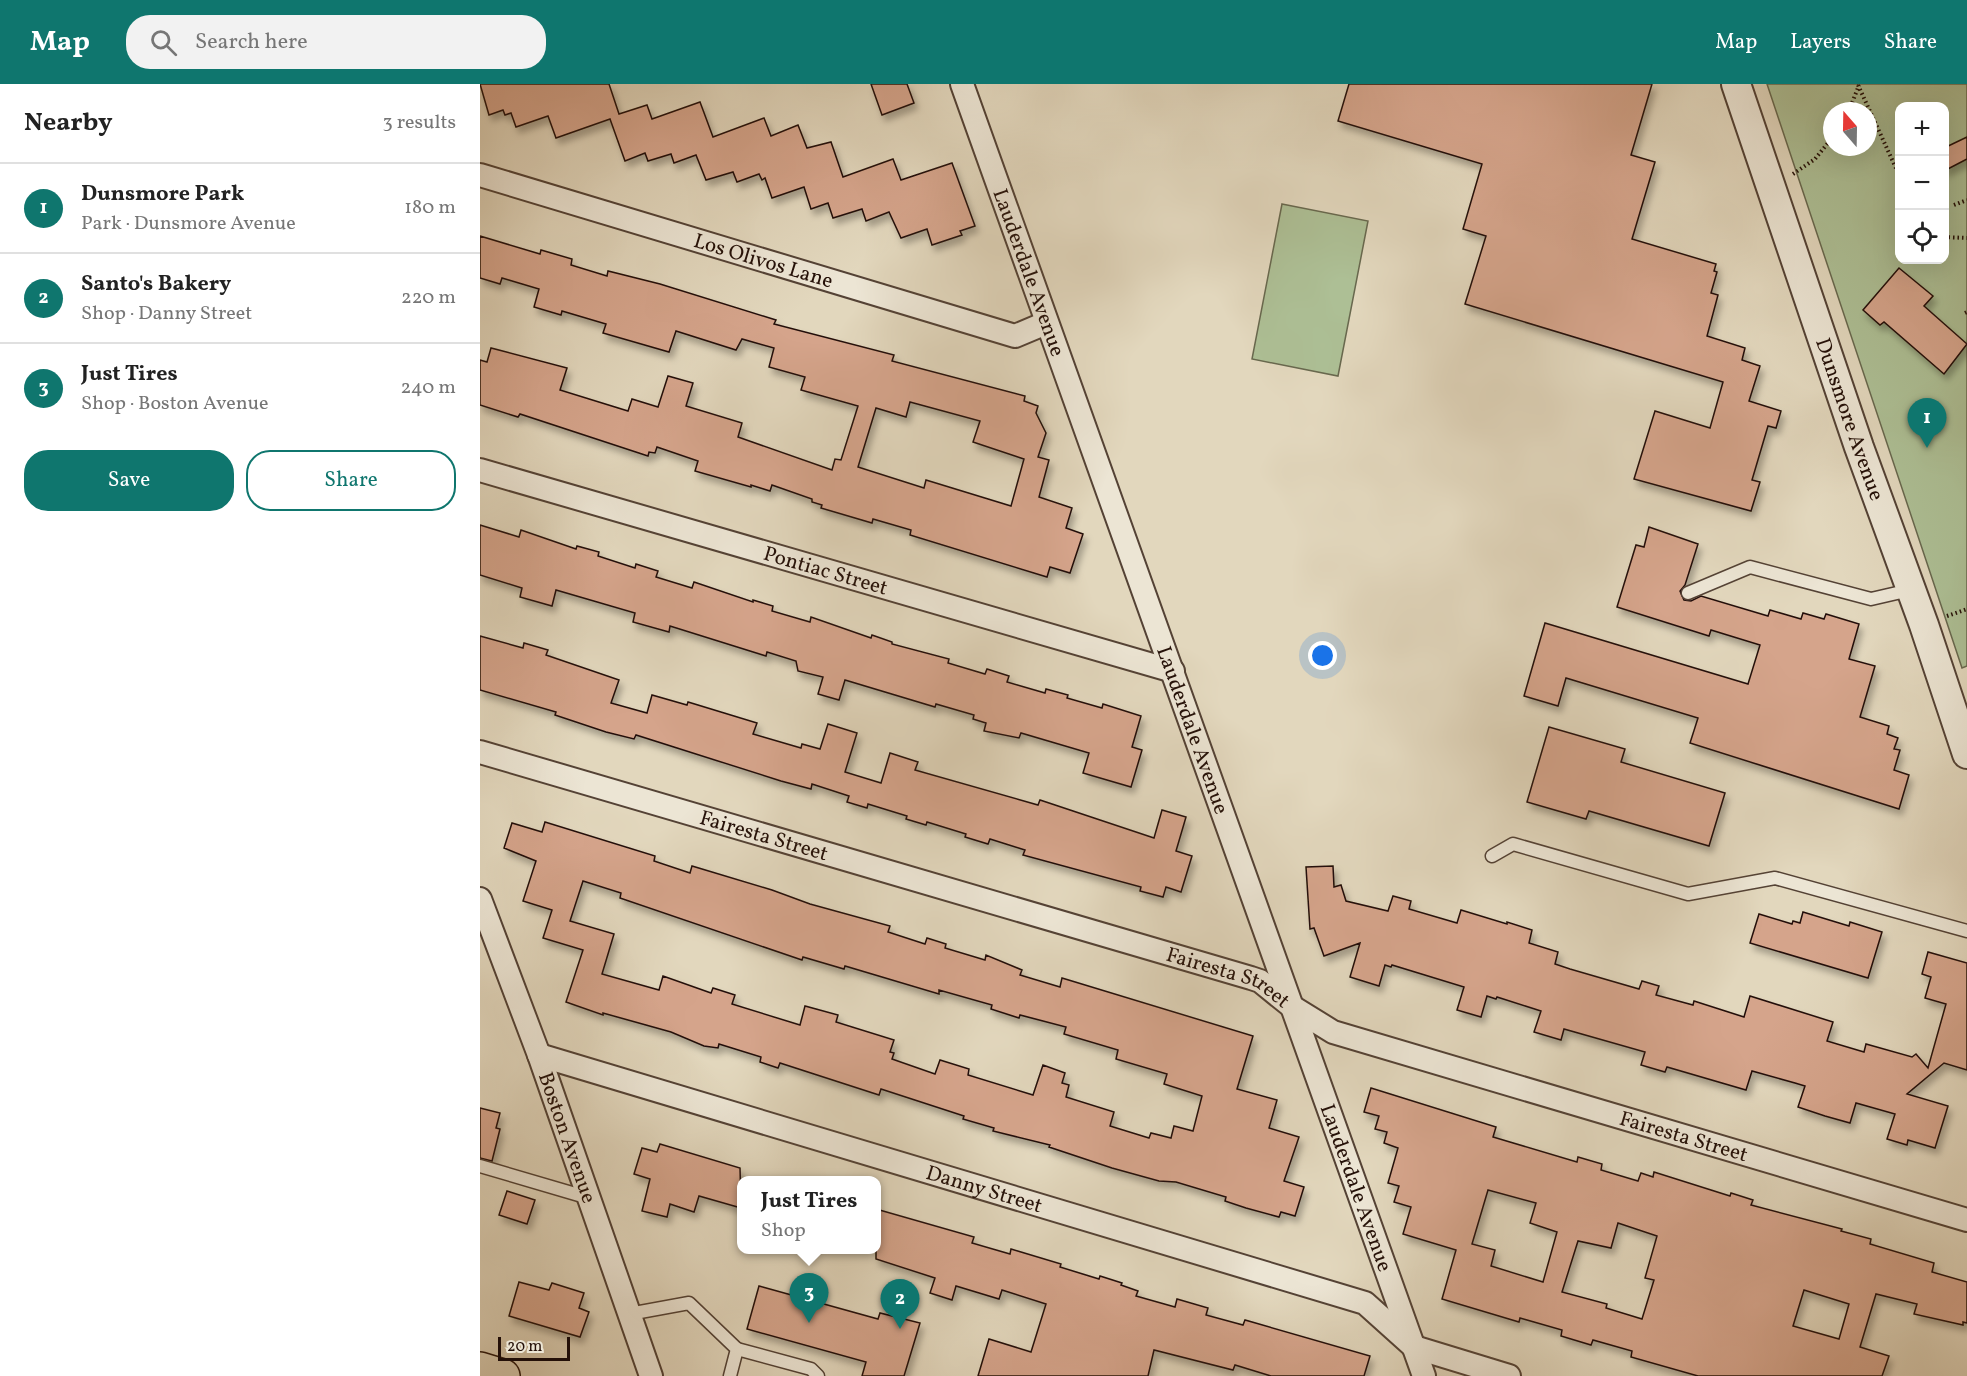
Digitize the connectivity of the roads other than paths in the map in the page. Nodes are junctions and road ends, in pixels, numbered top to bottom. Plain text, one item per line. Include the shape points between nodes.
1 (962, 84) edge
2 (1736, 84) edge
3 (480, 175) edge
4 (1046, 323) junction
5 (480, 470) edge
6 (1910, 590) junction
7 (1688, 592) dead end
8 (1173, 671) junction
9 (1966, 746) edge
10 (480, 752) edge
11 (1492, 856) dead end
12 (480, 899) edge
13 (1967, 931) edge
14 (486, 933) edge
15 (1291, 1006) junction
16 (539, 1055) junction
17 (480, 1166) edge
18 (589, 1198) junction
19 (1967, 1220) edge
20 (629, 1314) junction
21 (1414, 1347) junction
22 (737, 1348) junction
23 (480, 1369) edge
24 (503, 1376) edge
25 (651, 1376) edge
26 (730, 1376) edge
27 (818, 1376) edge
28 (1424, 1376) edge
29 (1509, 1376) edge

1 - 4 street, Lauderdale Avenue
2 - 6 street, Dunsmore Avenue
3 - 4 street, Los Olivos Lane via 1015,336
4 - 8 street, Lauderdale Avenue
5 - 8 street, Pontiac Street
6 - 7 lane via 1871,599 1749,567
6 - 9 street, Dunsmore Avenue
8 - 15 street, Lauderdale Avenue
10 - 15 street, Fairesta Street via 1251,978
11 - 13 lane via 1513,844 1688,894 1775,878
12 - 14 street, Boston Avenue
14 - 16 street, Boston Avenue
15 - 19 street, Fairesta Street via 1333,1032
15 - 21 street, Lauderdale Avenue
16 - 18 street, Boston Avenue
16 - 21 street, Danny Street via 1365,1303
17 - 18 lane
18 - 20 street, Boston Avenue
20 - 22 lane via 689,1303
20 - 25 street, Boston Avenue
21 - 28 street, Lauderdale Avenue
21 - 29 street
22 - 26 lane
22 - 27 lane via 811,1369
23 - 24 main road

